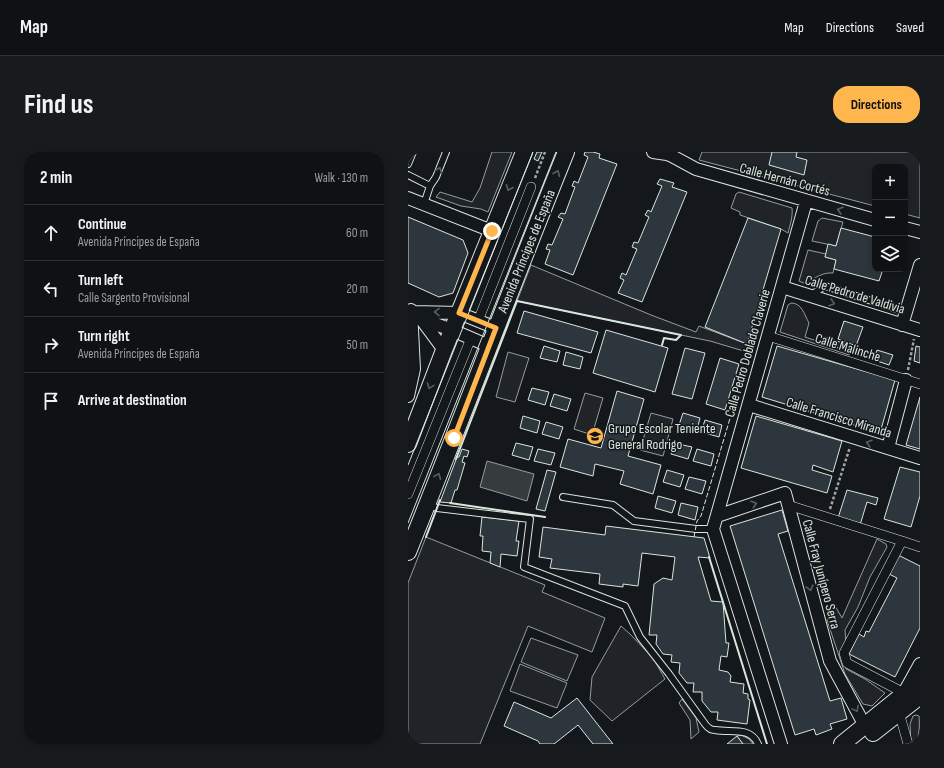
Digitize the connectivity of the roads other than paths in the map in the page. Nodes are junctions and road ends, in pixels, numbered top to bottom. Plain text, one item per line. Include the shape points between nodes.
1 (413, 152) edge
2 (446, 152) edge
3 (524, 152) edge
4 (566, 152) edge
5 (653, 152) edge
6 (675, 155) edge
7 (408, 164) edge
8 (408, 175) edge
9 (430, 186) junction
10 (531, 187) road end
11 (408, 198) edge
12 (805, 200) junction
13 (424, 204) junction
14 (872, 219) edge
15 (908, 229) edge
16 (492, 231) junction
17 (920, 232) edge
18 (920, 265) edge
19 (782, 288) junction
20 (809, 296) junction
21 (906, 312) junction
22 (414, 313) edge
23 (459, 313) junction
24 (478, 321) junction
25 (902, 325) junction
26 (496, 328) junction
27 (452, 330) junction
28 (918, 330) edge
29 (768, 336) junction
30 (471, 338) junction
31 (490, 346) junction
32 (444, 350) junction
33 (906, 380) junction
34 (920, 384) edge
35 (408, 396) edge
36 (749, 405) junction
37 (408, 444) edge
38 (888, 448) junction
39 (920, 458) edge
40 (408, 494) edge
41 (563, 497) dead end
42 (427, 505) junction
43 (788, 505) junction
44 (717, 516) junction
45 (713, 529) junction
46 (902, 541) junction
47 (920, 547) edge
48 (408, 552) edge
49 (920, 664) edge
50 (920, 681) edge
51 (904, 693) junction
52 (920, 696) edge
53 (899, 712) junction
54 (865, 726) junction
55 (758, 744) edge
56 (781, 744) edge
57 (842, 744) edge
58 (859, 744) edge
59 (908, 744) edge

1 - 7 lane
9 -> 2 lane
3 -> 16 main road
26 -> 4 main road, Avenida Príncipes de España
5 - 6 street, Calle Hernán Cortés
6 - 12 street, Calle Hernán Cortés via 696,169
8 - 9 lane
9 - 13 lane
10 - 24 street, Avenida Príncipes de España
11 - 13 street
14 -> 12 street, Calle Hernán Cortés
12 - 19 street, Calle Pedro Doblado Claverie
13 - 16 street
15 - 17 street
16 - 23 main road
18 - 21 street
19 - 20 street, Calle Pedro de Valdivia
19 - 29 street, Calle Pedro Doblado Claverie
20 - 21 lane via 825,286
20 -> 25 street, Calle Pedro de Valdivia
21 - 25 street
23 -> 22 street
22 - 27 street
22 - 32 street
22 - 35 street via 414,369
23 - 24 street
23 - 27 main road
24 - 26 street
25 - 28 street, Calle Pedro de Valdivia
26 - 31 main road, Avenida Príncipes de España
27 - 30 street
27 - 32 main road
29 - 33 street, Calle Malinche
29 - 36 street, Calle Pedro Doblado Claverie
30 - 31 street
30 - 40 street
42 -> 31 main road, Avenida Príncipes de España
32 -> 37 main road
33 - 34 street, Calle Malinche
33 - 38 street
38 -> 36 street, Calle Francisco Miranda
36 - 44 street, Calle Pedro Doblado Claverie
38 - 39 street, Calle Francisco Miranda
41 - 45 lane via 613,505 634,521
42 - 48 main road, Avenida Príncipes de España
42 - 55 lane via 530,519 524,567 624,606 640,637 704,724 719,731 741,731 750,734
44 -> 43 street, Calle Fray Junípero Serra via 785,493
43 - 46 street
43 -> 54 street, Calle Fray Junípero Serra via 830,661
44 - 45 street, Calle Pedro Doblado Claverie
45 - 56 street
46 - 47 street
46 - 51 street via 844,653 847,663
49 - 51 street
50 - 51 main road
51 - 54 main road
52 - 53 main road
53 - 58 main road
53 - 59 street
54 - 57 main road

